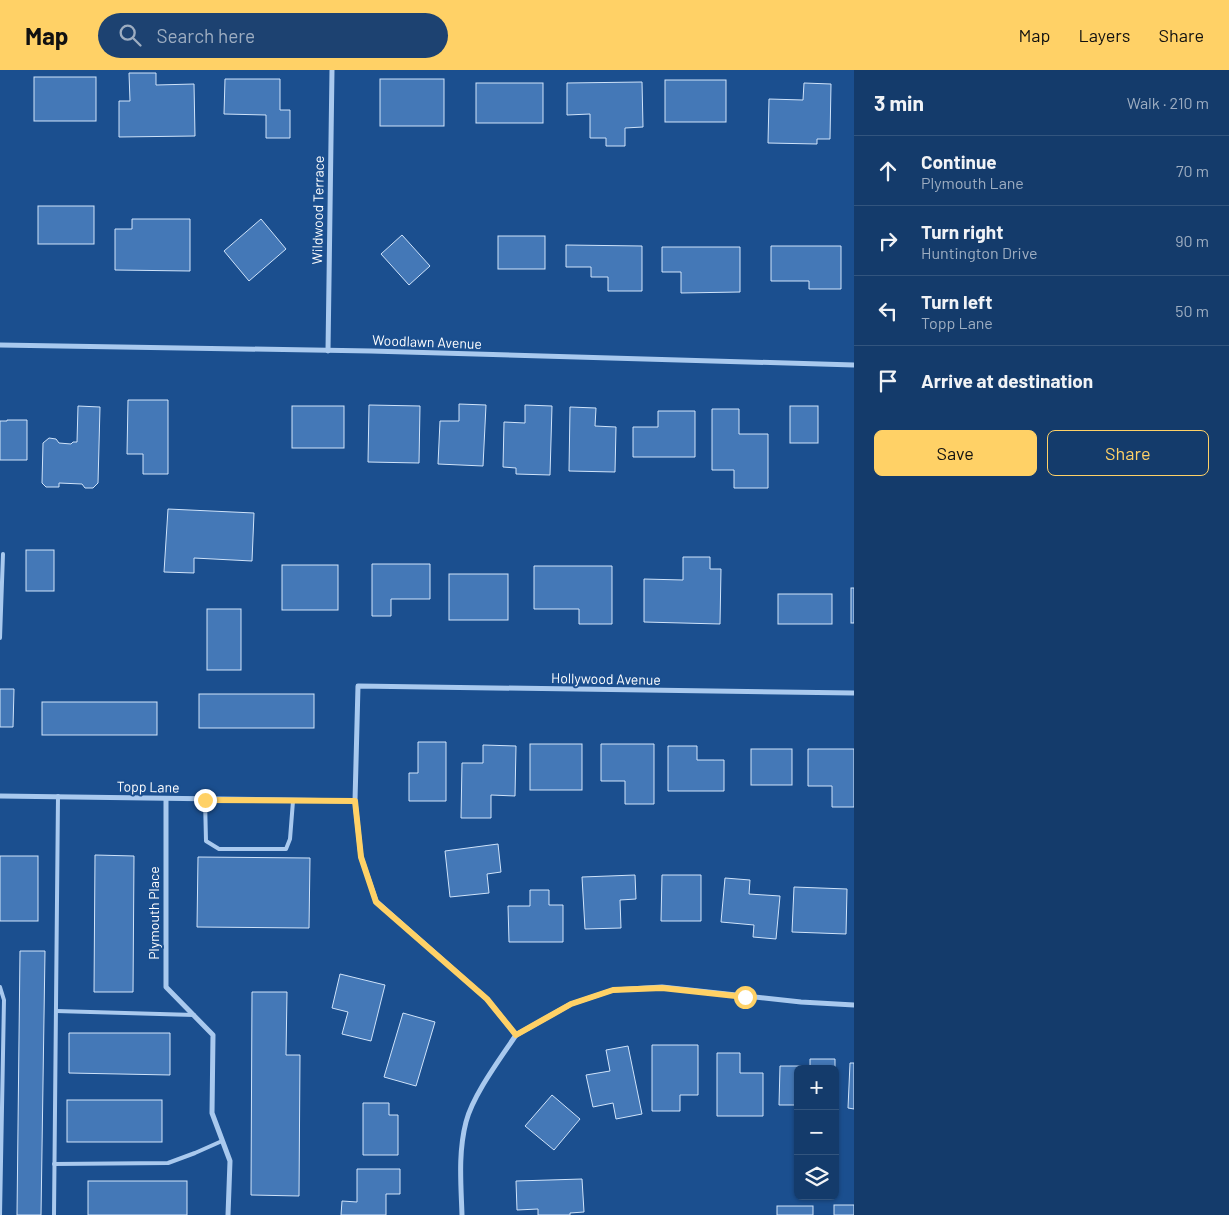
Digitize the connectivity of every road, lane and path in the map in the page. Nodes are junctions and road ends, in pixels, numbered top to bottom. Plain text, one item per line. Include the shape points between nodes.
1 (332, 70) edge
2 (0, 345) edge
3 (328, 351) junction
4 (854, 365) edge
5 (4, 554) dead end
6 (0, 638) edge
7 (854, 693) edge
8 (0, 796) edge
9 (58, 796) junction
10 (166, 799) junction
11 (205, 800) junction
12 (293, 800) junction
13 (355, 801) junction
14 (0, 987) edge
15 (854, 1004) edge
16 (56, 1011) junction
17 (194, 1015) junction
18 (516, 1035) junction
19 (222, 1141) junction
20 (54, 1164) junction
21 (0, 1215) edge
22 (54, 1215) edge
23 (228, 1215) edge
24 (462, 1215) edge

1 - 3 street, Wildwood Terrace
2 - 3 street, Woodlawn Avenue
3 - 4 street, Woodlawn Avenue
5 - 6 lane
7 - 13 street, Hollywood Avenue via 358,686
8 - 9 street, Topp Lane
9 - 10 street, Topp Lane
9 - 16 lane
10 - 11 street, Topp Lane
10 - 17 street, Plymouth Place via 166,987
11 - 12 street, Topp Lane
11 - 12 lane via 206,841 219,849 286,849 290,839
12 - 13 street, Topp Lane
13 - 18 street via 361,857 376,902 487,999
14 - 21 lane via 4,1000
15 - 18 street via 662,988 613,990 571,1004
16 - 17 lane
16 - 20 lane
17 - 19 street, Plymouth Place via 213,1035 212,1112
18 - 24 street via 482,1087 466,1121 460,1160
19 - 20 lane via 168,1163
19 - 23 street, Plymouth Place via 230,1161
20 - 22 lane

